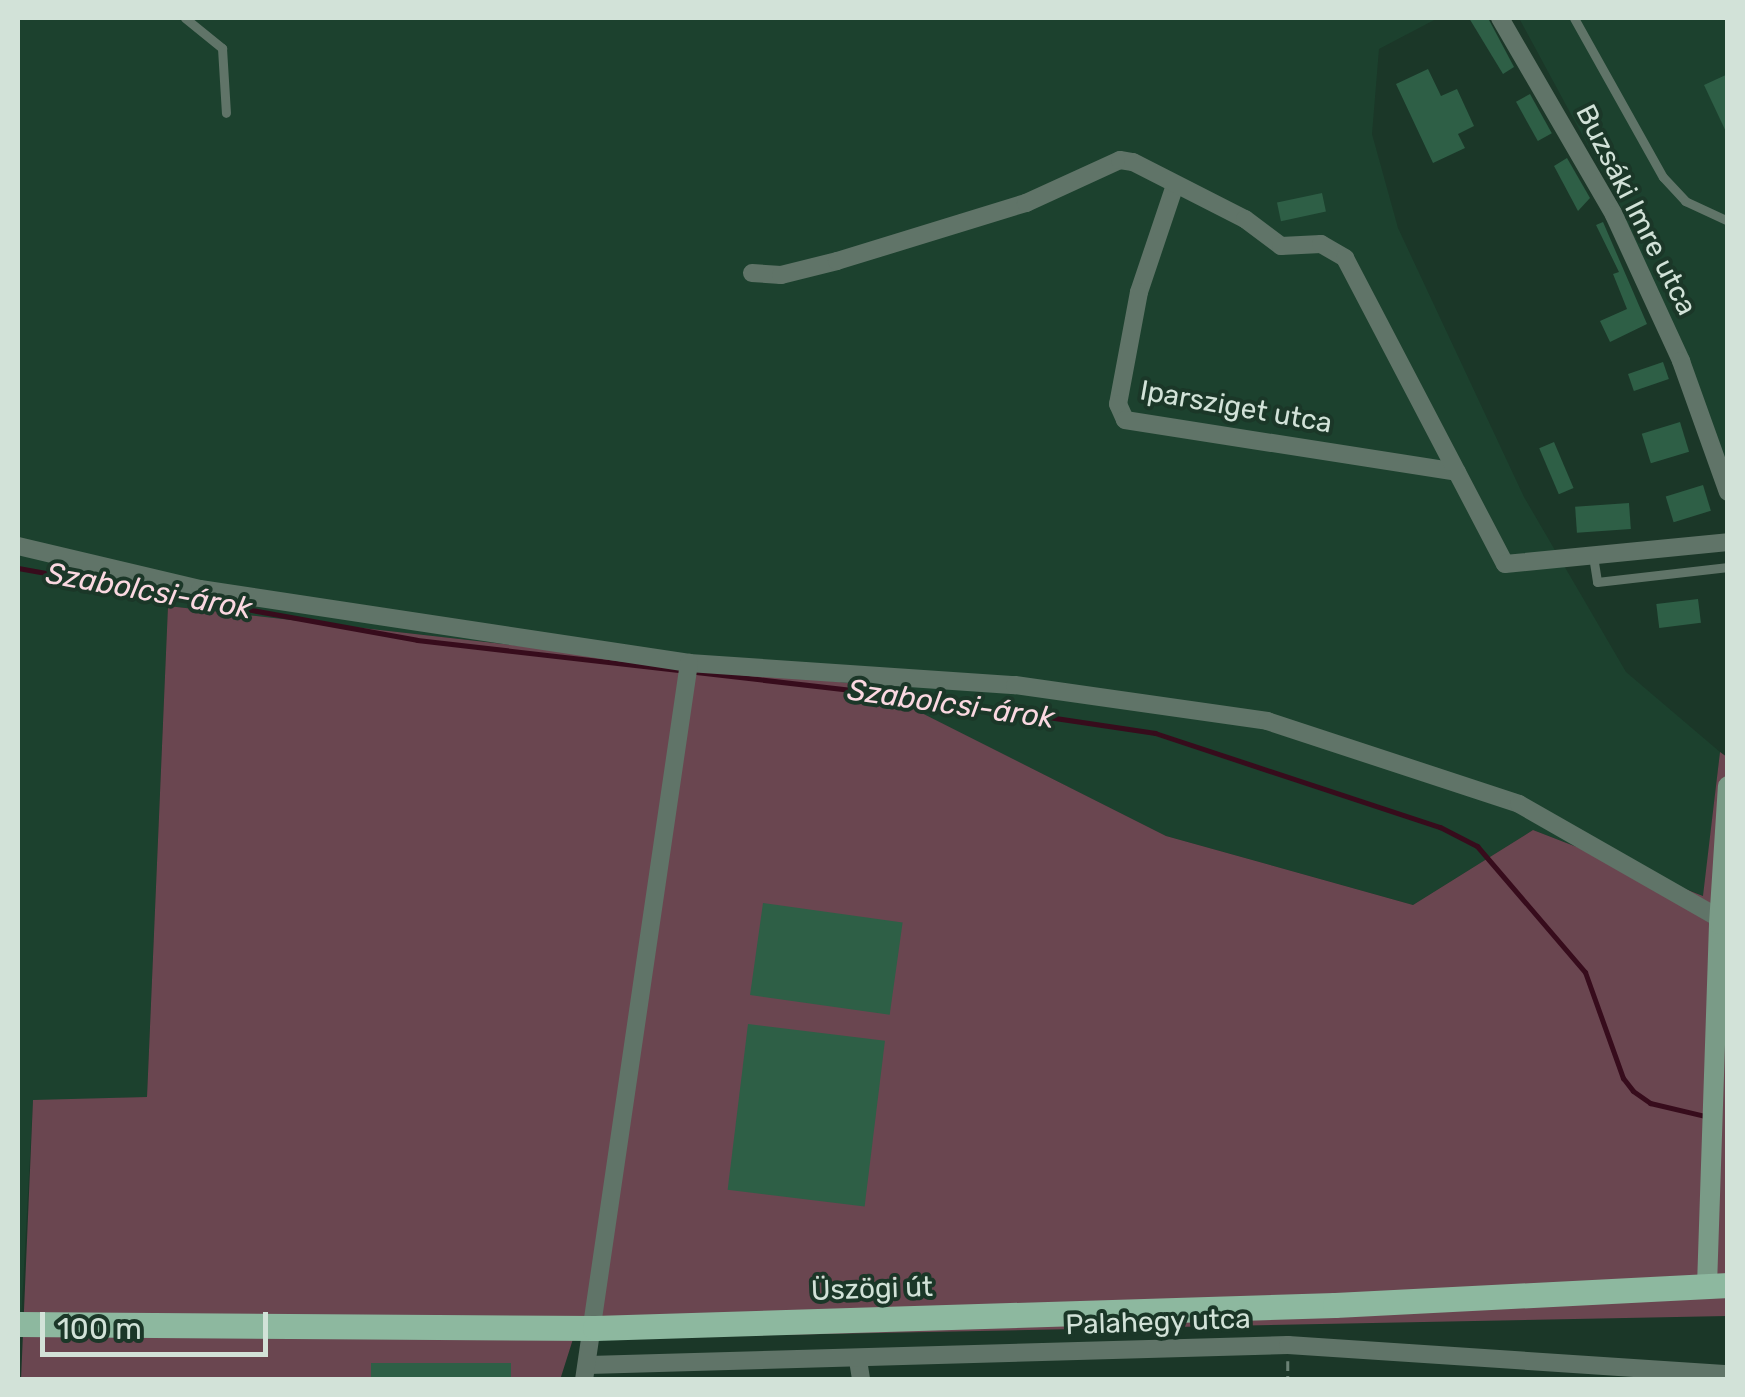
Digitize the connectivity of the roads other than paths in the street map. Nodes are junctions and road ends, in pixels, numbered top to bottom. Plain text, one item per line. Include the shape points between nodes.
1 (185, 18) edge
2 (1500, 18) edge
3 (1574, 18) edge
4 (226, 113) dead end
5 (1175, 185) junction
6 (1728, 220) edge
7 (752, 273) dead end
8 (1456, 472) junction
9 (1728, 492) edge
10 (1728, 542) edge
11 (18, 546) edge
12 (1594, 556) junction
13 (1728, 567) edge
14 (688, 671) junction
15 (1728, 786) edge
16 (1723, 924) edge
17 (1717, 1285) edge
18 (18, 1324) edge
19 (595, 1328) junction
20 (858, 1360) junction
21 (586, 1372) edge
22 (1728, 1374) edge
23 (861, 1380) edge

1 - 4 lane via 222,48
2 - 9 street, Buzsáki Imre utca via 1614,215 1681,361
3 - 6 lane via 1663,177 1685,201
5 - 7 street via 1120,160 972,221 797,272
5 - 8 street via 1245,219 1281,246 1321,244 1344,258
5 - 8 street, Iparsziget utca via 1139,292 1118,404 1124,420
8 - 12 street via 1505,564
10 - 12 street
11 - 14 street via 200,589
12 - 13 lane via 1597,582
14 - 16 street via 1015,684 1267,721 1519,804
14 - 19 street, Palahegy utca
15 - 16 main road, bridge
16 - 17 main road via 1710,1117
17 - 19 main road, Üszögi út via 1336,1305
18 - 19 main road, Üszögi út
19 - 21 street, Palahegy utca
20 - 21 street, Palahegy utca
20 - 22 street, Palahegy utca via 1288,1344
20 - 23 street

